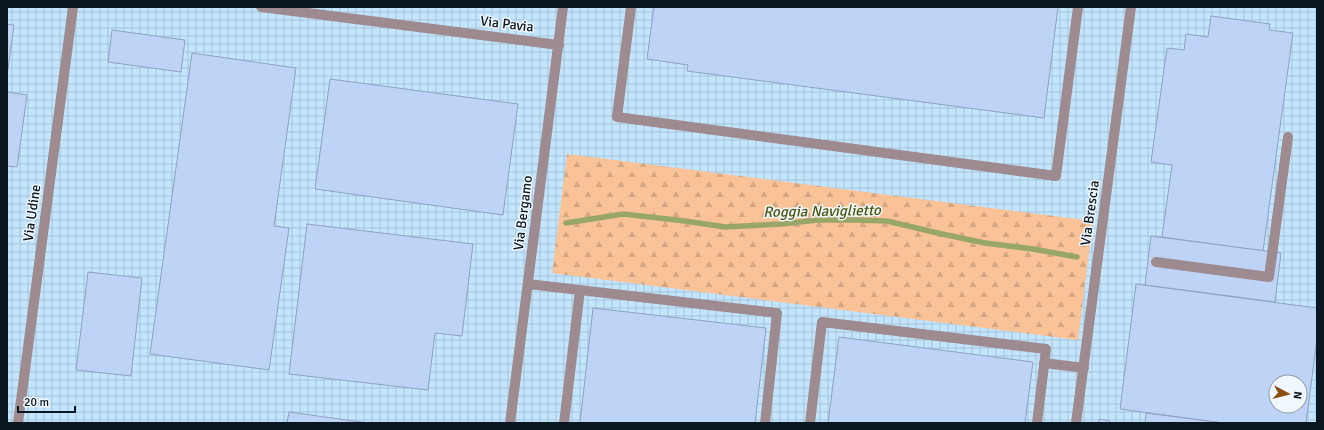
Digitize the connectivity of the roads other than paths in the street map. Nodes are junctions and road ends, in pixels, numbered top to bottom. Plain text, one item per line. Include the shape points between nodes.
1 (73, 7) edge
2 (261, 7) edge
3 (563, 7) edge
4 (631, 7) edge
5 (1078, 7) edge
6 (1131, 7) edge
7 (559, 45) junction
8 (1288, 137) dead end
9 (1156, 262) dead end
10 (528, 284) junction
11 (580, 290) junction
12 (1044, 364) junction
13 (1084, 368) junction
14 (18, 423) edge
15 (510, 423) edge
16 (564, 423) edge
17 (765, 423) edge
18 (810, 423) edge
19 (1037, 423) edge
20 (1076, 423) edge

1 - 14 street, Via Udine
2 - 7 street, Via Pavia
3 - 7 street, Via Bergamo
4 - 5 street via 617,117 1056,176
6 - 13 street, Via Brescia
7 - 10 street, Via Bergamo
8 - 9 street via 1269,277
10 - 11 street
10 - 15 street, Via Bergamo
11 - 16 street
11 - 17 street via 777,314
12 - 13 street
12 - 18 street via 1046,349 822,322
12 - 19 street
13 - 20 street, Via Brescia

